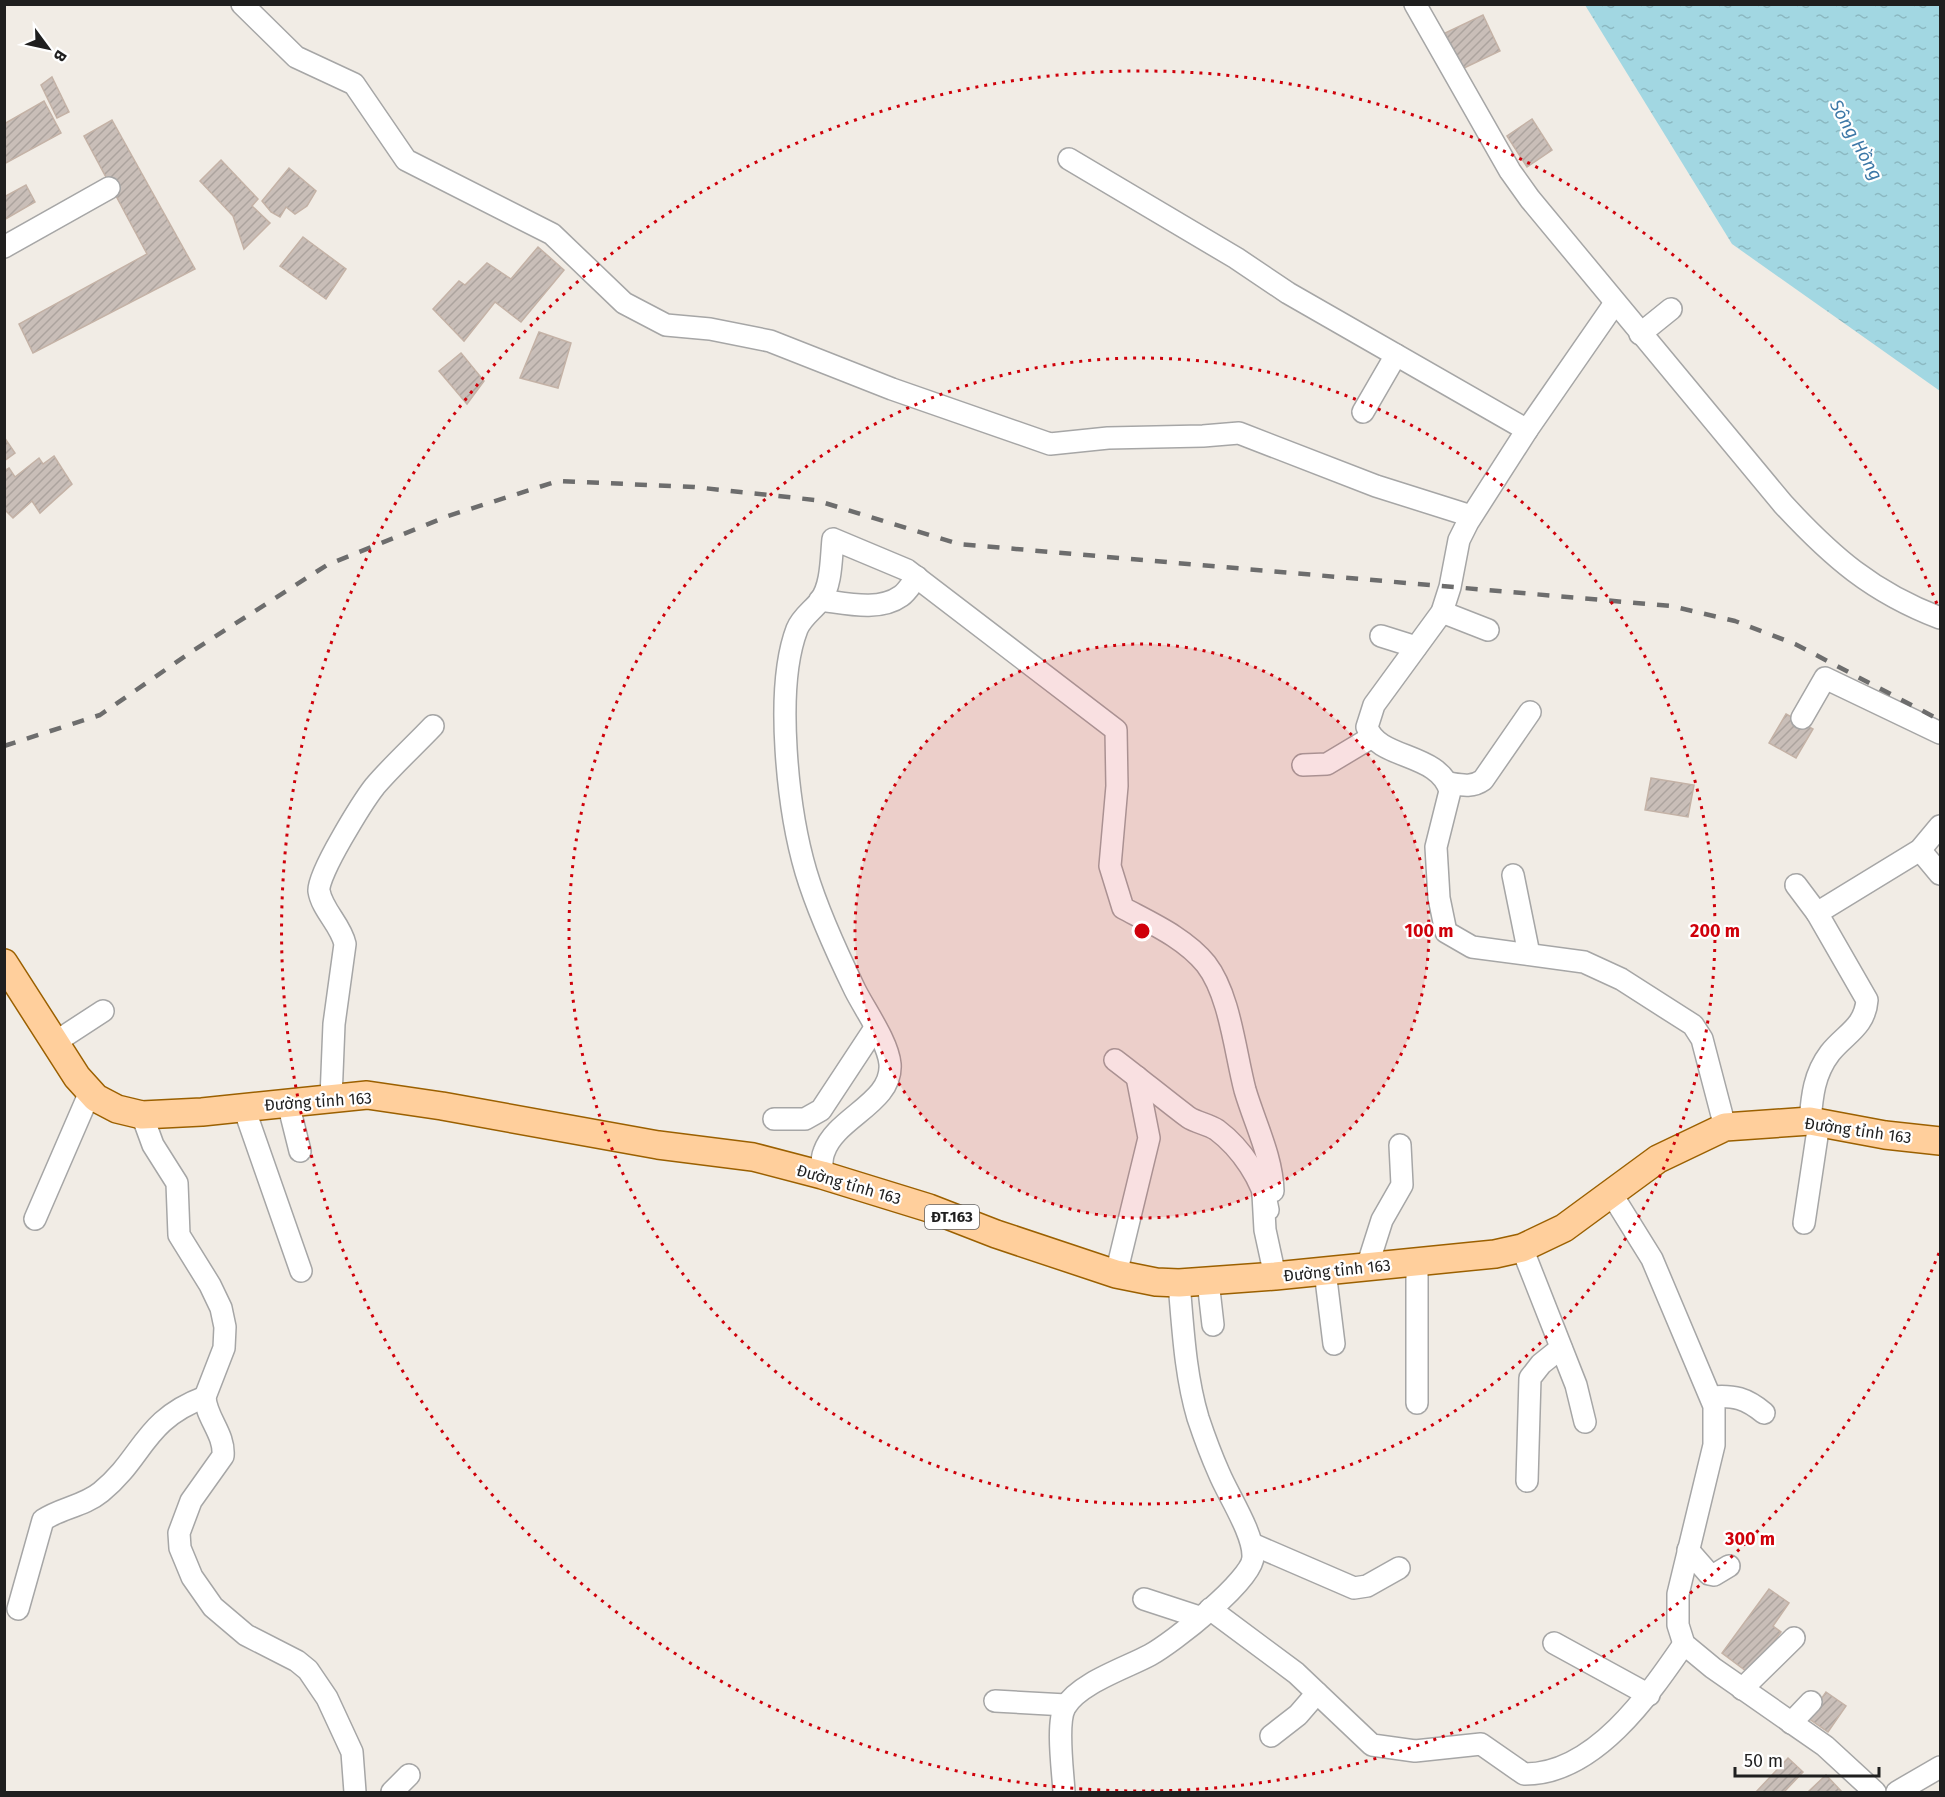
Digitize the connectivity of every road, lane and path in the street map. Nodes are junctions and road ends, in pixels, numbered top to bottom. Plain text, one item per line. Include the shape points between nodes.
1 (242, 4) edge
2 (1414, 4) edge
3 (1069, 159) dead end
4 (109, 188) dead end
5 (4, 247) edge
6 (1615, 303) junction
7 (1671, 309) dead end
8 (1640, 334) junction
9 (1396, 355) junction
10 (1363, 411) dead end
11 (1527, 430) junction
12 (1472, 516) junction
13 (916, 577) junction
14 (820, 600) junction
15 (1442, 612) junction
16 (1941, 618) edge
17 (1488, 630) dead end
18 (1382, 636) dead end
19 (1416, 647) junction
20 (1530, 712) dead end
21 (1802, 718) dead end
22 (433, 726) dead end
23 (1941, 733) edge
24 (1372, 737) junction
25 (1303, 765) dead end
26 (1448, 783) junction
27 (1941, 826) edge
28 (1920, 850) junction
29 (1941, 874) edge
30 (1513, 875) dead end
31 (1796, 885) dead end
32 (1817, 913) junction
33 (1529, 954) junction
34 (4, 963) edge
35 (103, 1011) dead end
36 (874, 1028) junction
37 (54, 1043) junction
38 (1115, 1060) dead end
39 (1137, 1077) junction
40 (90, 1092) junction
41 (331, 1098) junction
42 (288, 1102) junction
43 (244, 1108) junction
44 (142, 1115) junction
45 (774, 1119) dead end
46 (1815, 1122) junction
47 (1725, 1126) junction
48 (1941, 1141) edge
49 (1400, 1145) dead end
50 (300, 1151) dead end
51 (822, 1175) junction
52 (1611, 1193) junction
53 (1263, 1194) junction
54 (35, 1219) dead end
55 (1804, 1223) dead end
56 (1522, 1248) junction
57 (1417, 1262) junction
58 (1367, 1267) junction
59 (301, 1271) dead end
60 (1325, 1271) junction
61 (1116, 1274) junction
62 (1275, 1276) junction
63 (1208, 1281) junction
64 (1179, 1283) junction
65 (1213, 1325) dead end
66 (1334, 1344) dead end
67 (1561, 1348) junction
68 (1711, 1397) junction
69 (205, 1398) junction
70 (1417, 1403) dead end
71 (1764, 1413) dead end
72 (1585, 1422) dead end
73 (1527, 1481) dead end
74 (1252, 1544) junction
75 (1688, 1550) junction
76 (1729, 1566) dead end
77 (1400, 1568) dead end
78 (1144, 1599) dead end
79 (18, 1609) dead end
80 (1205, 1613) junction
81 (1794, 1638) dead end
82 (1554, 1643) dead end
83 (1684, 1644) junction
84 (1742, 1689) junction
85 (1317, 1693) junction
86 (1649, 1695) junction
87 (995, 1701) dead end
88 (1811, 1702) dead end
89 (1066, 1705) junction
90 (1791, 1723) junction
91 (1271, 1736) dead end
92 (1941, 1767) edge
93 (409, 1775) dead end
94 (360, 1790) edge
95 (392, 1792) edge
96 (1064, 1792) edge
97 (1875, 1792) edge
98 (1896, 1792) edge

1 - 12 street via 296,57 354,84 406,160 552,234 624,303 666,325 770,341 891,389 1050,444 1239,433 1376,486
2 - 6 street via 1510,171
3 - 9 street
4 - 5 street
6 - 8 street
6 - 11 street
7 - 8 street
8 - 16 street via 1824,548 1859,576
9 - 10 street
9 - 11 street
11 - 12 street
12 - 15 street via 1459,540
13 - 14 street via 902,596 886,602 866,605
13 - 14 street via 869,552 833,539 827,582
13 - 53 street via 1116,730 1117,786 1110,866 1123,908 1169,933 1206,964 1221,992 1246,1092 1272,1171 1273,1191
14 - 36 street via 798,628 788,677 785,722 789,791 806,872
15 - 17 street
15 - 19 street
18 - 19 street
19 - 24 street via 1374,705 1367,728
20 - 26 street via 1483,780 1467,786
21 - 23 street via 1825,678
22 - 41 street via 374,787 318,885 321,899 345,944 334,1024
24 - 25 street via 1327,764
24 - 26 street via 1426,764
26 - 33 street via 1450,791 1436,847 1446,932 1472,947
27 - 28 street
28 - 29 street
28 - 32 street
30 - 33 street
31 - 32 street
32 - 46 street via 1867,1000 1866,1013 1859,1025 1830,1053 1820,1069 1812,1089
33 - 47 street via 1584,962 1621,979 1693,1026 1702,1039
34 - 37 main road, Đường tỉnh 163 / ĐT.163
35 - 37 street
36 - 45 street via 821,1110 805,1119
36 - 51 street via 890,1064 889,1078 874,1099 837,1131 824,1151
37 - 40 main road, Đường tỉnh 163 / ĐT.163
38 - 39 street
39 - 53 street via 1191,1119 1216,1130 1238,1151
39 - 61 street via 1149,1138
40 - 44 main road, Đường tỉnh 163 / ĐT.163 via 117,1109
40 - 54 street
41 - 42 main road, Đường tỉnh 163 / ĐT.163
41 - 51 main road, Đường tỉnh 163 / ĐT.163 via 367,1095 442,1106 658,1145 753,1157
42 - 43 main road, Đường tỉnh 163 / ĐT.163
42 - 50 street
43 - 44 main road, Đường tỉnh 163 / ĐT.163
43 - 59 street
44 - 69 street via 153,1144 177,1183 179,1235 210,1285 223,1317 224,1348
46 - 47 main road, Đường tỉnh 163 / ĐT.163
46 - 48 main road, Đường tỉnh 163 / ĐT.163
46 - 55 street
47 - 52 main road, Đường tỉnh 163 / ĐT.163 via 1658,1159
49 - 58 street via 1402,1185 1382,1220
51 - 61 main road, Đường tỉnh 163 / ĐT.163
52 - 56 main road, Đường tỉnh 163 / ĐT.163 via 1564,1228
52 - 68 street via 1652,1259
53 - 62 street via 1265,1230
56 - 57 main road, Đường tỉnh 163 / ĐT.163
56 - 67 street
57 - 58 main road, Đường tỉnh 163 / ĐT.163
57 - 70 street
58 - 60 main road, Đường tỉnh 163 / ĐT.163
60 - 62 main road, Đường tỉnh 163 / ĐT.163
60 - 66 street
61 - 64 main road, Đường tỉnh 163 / ĐT.163
62 - 63 main road, Đường tỉnh 163 / ĐT.163
63 - 64 main road, Đường tỉnh 163 / ĐT.163
63 - 65 street
64 - 74 street via 1188,1372 1198,1418
67 - 72 street
67 - 73 street via 1530,1378
68 - 71 street via 1743,1398
68 - 75 street via 1716,1426 1714,1445
69 - 79 street via 170,1414 101,1492 43,1520
69 - 94 street via 224,1456 191,1501 179,1533 180,1548 192,1577 213,1607 246,1635 308,1670 327,1698 352,1752
74 - 77 street via 1354,1588 1367,1586
74 - 80 street via 1254,1558 1248,1573
75 - 76 street via 1709,1574
75 - 83 street via 1678,1594 1678,1625
78 - 80 street
80 - 85 street via 1296,1673
80 - 89 street via 1153,1653 1092,1684
81 - 84 street
82 - 86 street
83 - 84 street
83 - 86 street
84 - 90 street
85 - 86 street via 1372,1745 1415,1751 1481,1744 1518,1770 1533,1774 1592,1750
85 - 91 street via 1298,1715
87 - 89 street
88 - 90 street
89 - 96 street via 1062,1723
90 - 97 street via 1843,1761
92 - 98 street
93 - 95 street

